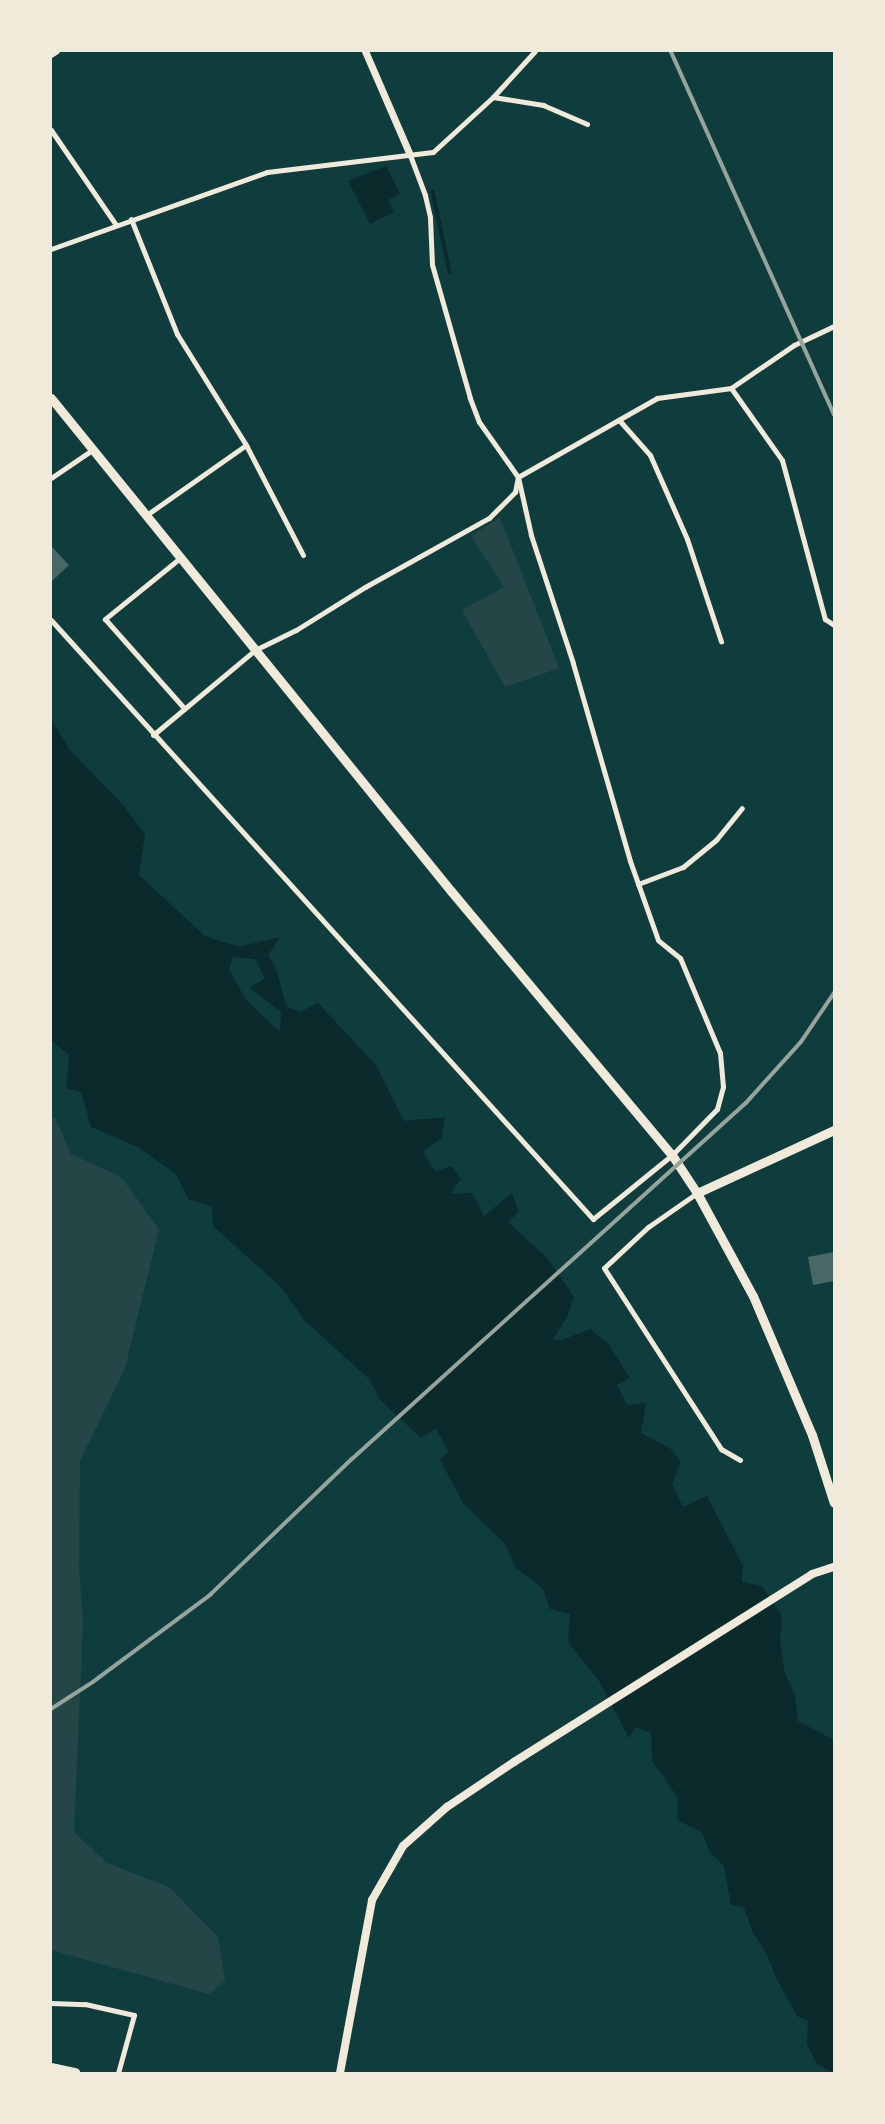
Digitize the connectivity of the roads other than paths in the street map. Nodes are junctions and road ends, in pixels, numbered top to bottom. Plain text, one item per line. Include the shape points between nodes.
1 (57, 51) edge
2 (365, 51) edge
3 (535, 51) edge
4 (51, 55) edge
5 (493, 97) junction
6 (587, 124) dead end
7 (51, 130) edge
8 (410, 155) junction
9 (131, 219) junction
10 (116, 225) junction
11 (51, 249) edge
12 (834, 326) edge
13 (730, 388) junction
14 (51, 398) edge
15 (619, 419) junction
16 (246, 445) junction
17 (92, 450) junction
18 (518, 477) junction
19 (51, 478) edge
20 (145, 516) junction
21 (303, 555) dead end
22 (180, 558) junction
23 (51, 620) edge
24 (834, 625) edge
25 (721, 641) dead end
26 (255, 650) junction
27 (185, 709) junction
28 (153, 735) junction
29 (742, 808) dead end
30 (638, 884) junction
31 (834, 1130) edge
32 (672, 1155) junction
33 (697, 1194) junction
34 (740, 1460) dead end
35 (834, 1503) edge
36 (834, 1567) edge
37 (51, 2003) edge
38 (51, 2068) edge
39 (75, 2073) edge
40 (118, 2073) edge
41 (340, 2073) edge

1 - 4 street
2 - 8 street
3 - 5 street
5 - 6 street via 543,105
5 - 8 street via 433,152
7 - 10 street
8 - 9 street via 267,172
8 - 18 street via 430,217 432,265 470,398 479,422
9 - 10 street
9 - 16 street via 177,334
10 - 11 street
12 - 13 street via 794,345
13 - 15 street via 657,398
13 - 24 street via 782,460 825,619
14 - 17 main road
15 - 18 street
15 - 25 street via 650,455 687,539
16 - 20 street
16 - 21 street
17 - 19 street
17 - 20 main road
18 - 26 street via 515,492 489,518
18 - 30 street via 531,535
20 - 22 main road
22 - 26 main road
22 - 27 street via 105,619
23 - 28 street
26 - 27 street
26 - 32 main road
27 - 28 street
28 - 32 street via 593,1219
29 - 30 street via 716,840 683,867
30 - 32 street via 658,940 680,958 720,1053 723,1087 717,1109
31 - 33 main road
32 - 33 main road
33 - 34 street via 648,1227 604,1268 721,1449
33 - 35 main road via 753,1296 813,1435
36 - 41 main road via 812,1574 514,1762 447,1807 403,1846 372,1900
37 - 40 street via 85,2004 134,2015
38 - 39 highway

